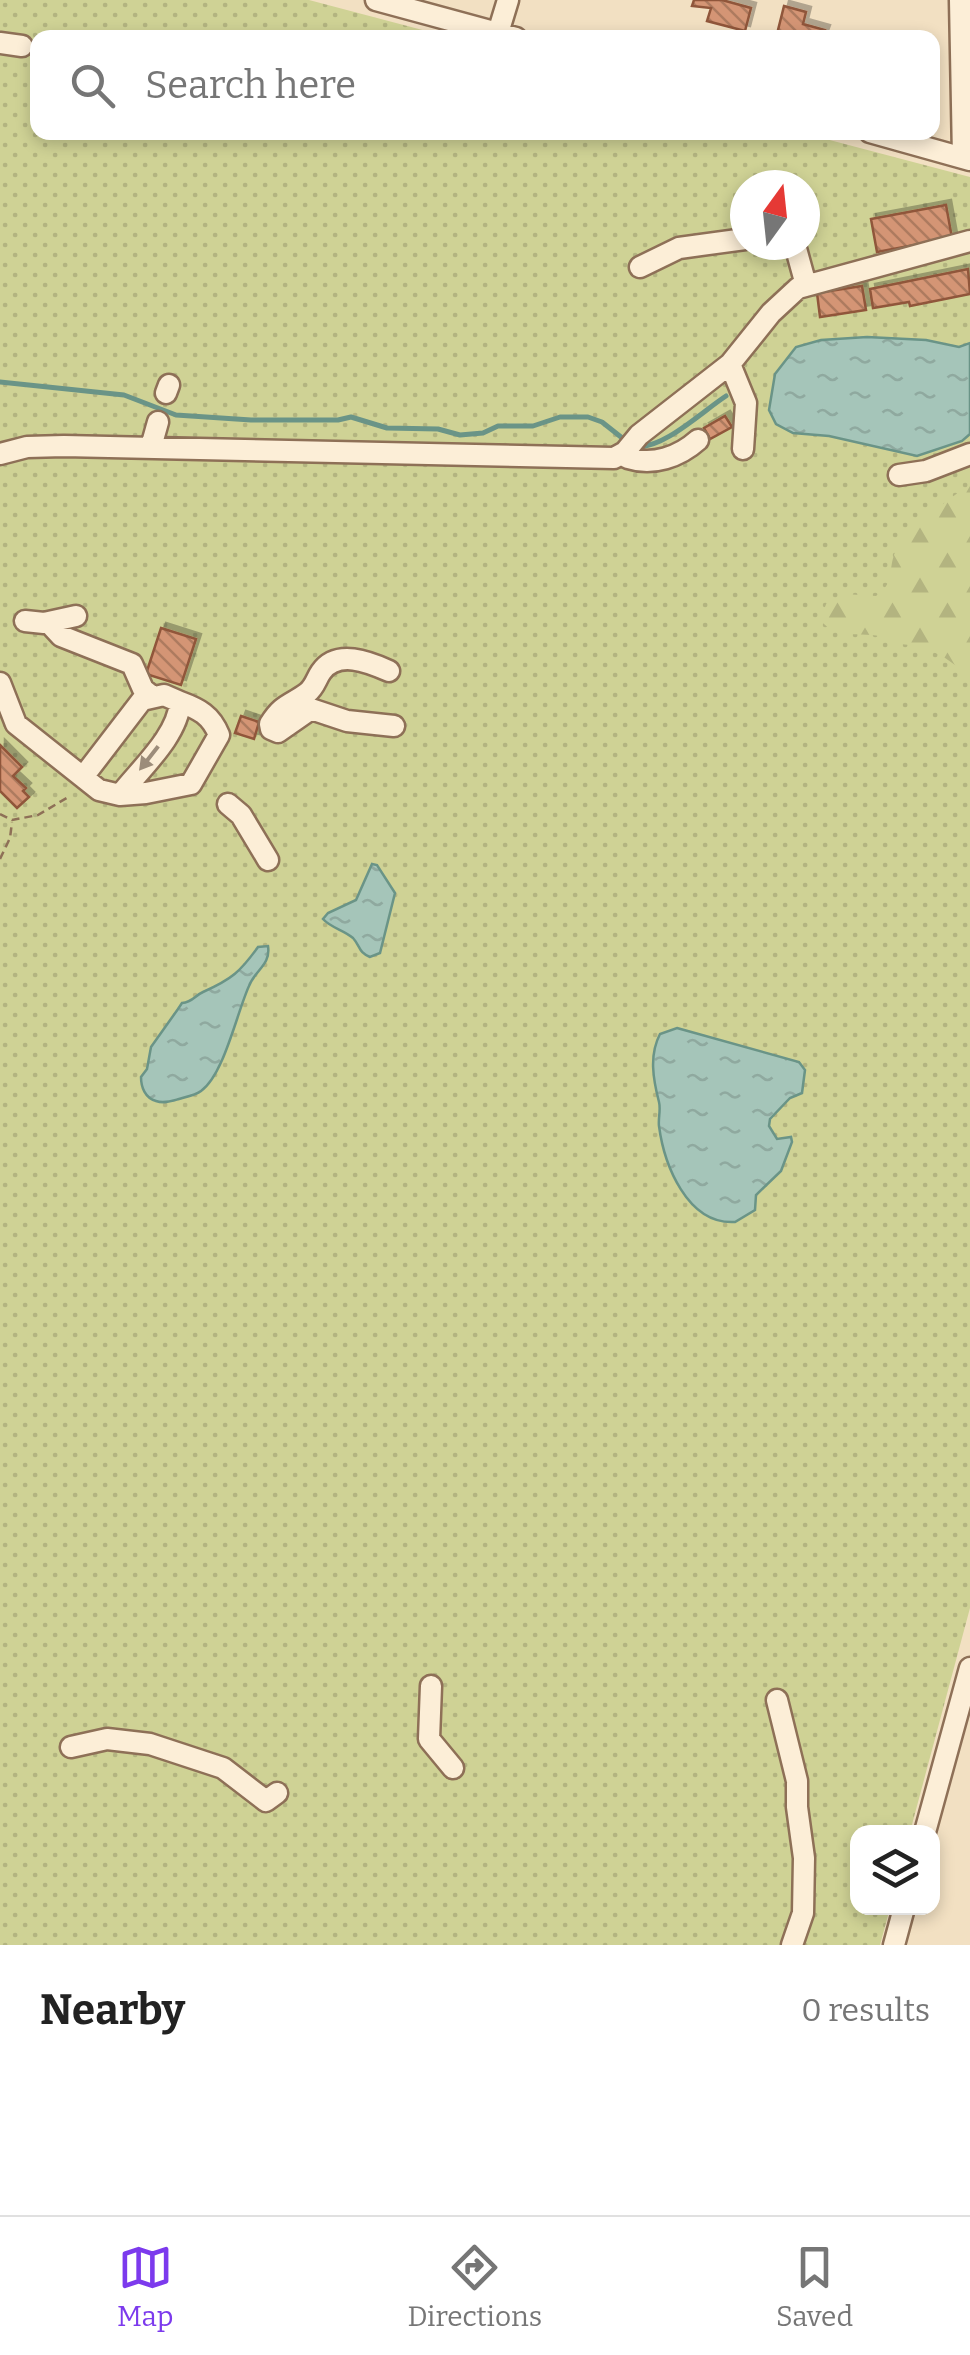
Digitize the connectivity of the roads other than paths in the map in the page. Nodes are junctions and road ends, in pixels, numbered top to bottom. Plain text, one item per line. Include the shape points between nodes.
1 (376, 0) edge
2 (508, 0) edge
3 (960, 0) edge
4 (488, 30) edge
5 (507, 30) edge
6 (0, 43) edge
7 (22, 46) dead end
8 (898, 140) edge
9 (966, 159) edge
10 (730, 241) edge
11 (970, 242) edge
12 (799, 260) edge
13 (640, 267) dead end
14 (806, 285) junction
15 (730, 364) junction
16 (158, 422) dead end
17 (698, 440) dead end
18 (151, 447) junction
19 (743, 449) dead end
20 (624, 452) junction
21 (0, 454) edge
22 (970, 454) edge
23 (898, 475) dead end
24 (76, 616) dead end
25 (25, 620) dead end
26 (48, 622) junction
27 (389, 671) dead end
28 (0, 683) edge
29 (310, 691) junction
30 (153, 698) junction
31 (180, 702) junction
32 (302, 713) junction
33 (394, 726) dead end
34 (82, 778) junction
35 (120, 795) junction
36 (228, 804) dead end
37 (268, 860) dead end
38 (970, 1668) edge
39 (431, 1686) dead end
40 (778, 1700) dead end
41 (71, 1747) dead end
42 (453, 1768) dead end
43 (277, 1793) dead end
44 (926, 1825) edge
45 (902, 1915) edge
46 (792, 1945) edge
47 (894, 1945) edge

1 - 4 street
2 - 5 street
3 - 9 street
6 - 7 street
8 - 9 street
10 - 13 street via 680,248
11 - 14 street
12 - 14 street
14 - 15 street via 770,313
15 - 19 street via 746,403
15 - 20 street
16 - 18 street
17 - 20 street via 650,461
18 - 20 street via 614,458
18 - 21 street via 27,447
22 - 23 street
24 - 26 street
25 - 26 street
26 - 30 street via 61,636 132,664
27 - 29 street via 341,660 321,671
28 - 34 street via 16,724
29 - 32 street
29 - 32 street via 284,705 271,728 283,730
30 - 31 street
30 - 34 street via 142,700
31 -> 35 street via 171,731
31 - 35 street via 200,709 219,735 191,784
32 - 33 street via 317,710
34 - 35 street
36 - 37 street
38 - 44 street
39 - 42 street via 429,1739
40 - 46 street via 797,1781 804,1858 803,1913
41 - 43 street via 107,1740 150,1744 223,1768 266,1802
45 - 47 street

